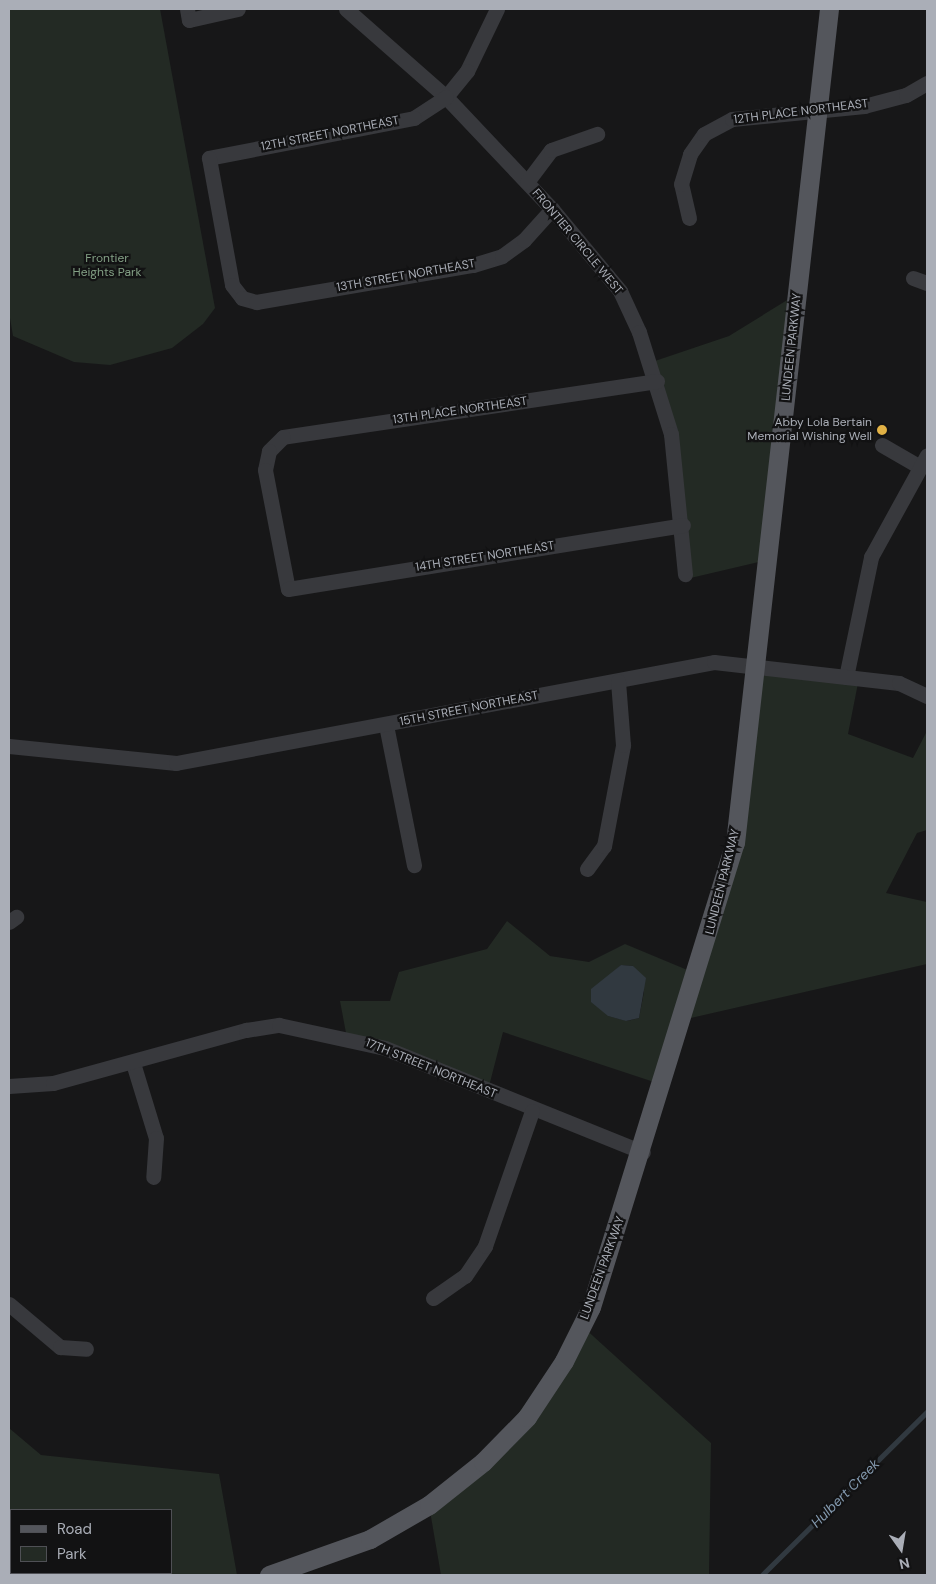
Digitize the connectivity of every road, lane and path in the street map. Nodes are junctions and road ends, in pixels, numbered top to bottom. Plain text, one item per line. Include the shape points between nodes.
1 (187, 9) edge
2 (238, 9) edge
3 (346, 9) edge
4 (496, 9) edge
5 (829, 9) edge
6 (927, 83) edge
7 (446, 97) junction
8 (819, 112) junction
9 (597, 134) dead end
10 (527, 182) junction
11 (552, 209) junction
12 (689, 218) dead end
13 (913, 278) dead end
14 (927, 283) edge
15 (242, 298) joint
16 (657, 381) junction
17 (882, 444) dead end
18 (923, 461) edge
19 (683, 525) junction
20 (685, 574) dead end
21 (288, 589) joint
22 (756, 666) junction
23 (846, 676) junction
24 (618, 681) junction
25 (927, 696) edge
26 (386, 725) junction
27 (9, 746) edge
28 (414, 865) dead end
29 (587, 869) dead end
30 (133, 1063) junction
31 (9, 1086) edge
32 (532, 1111) junction
33 (643, 1152) junction
34 (153, 1177) dead end
35 (433, 1298) dead end
36 (9, 1304) edge
37 (86, 1349) dead end
38 (269, 1575) edge

1 - 2 street via 189,20
3 - 7 street, FRONTIER CIRCLE WEST
4 - 7 street via 485,39
5 - 8 main road, LUNDEEN PARKWAY
6 - 8 street, 12TH PLACE NORTHEAST via 872,104
7 - 10 street, FRONTIER CIRCLE WEST
7 - 15 street, 12TH STREET NORTHEAST via 414,118 209,158 232,286
8 - 12 street, 12TH PLACE NORTHEAST via 732,119 704,134 690,154 681,184
8 - 22 main road, LUNDEEN PARKWAY
9 - 10 street via 552,150
10 - 11 street, FRONTIER CIRCLE WEST
11 - 15 street, 13TH STREET NORTHEAST via 510,251 473,265 256,302
11 - 16 street, FRONTIER CIRCLE WEST via 620,292
13 - 14 street
16 - 19 street, FRONTIER CIRCLE WEST via 671,434
16 - 21 street, 13TH PLACE NORTHEAST via 283,437 269,451 265,470
17 - 18 street
18 - 23 street via 870,557
19 - 20 street, FRONTIER CIRCLE WEST
19 - 21 street, 14TH STREET NORTHEAST
22 - 23 street, 15TH STREET NORTHEAST
22 - 24 street, 15TH STREET NORTHEAST via 714,662
22 - 33 main road, LUNDEEN PARKWAY via 735,843
23 - 25 street, 15TH STREET NORTHEAST via 899,683
24 - 26 street, 15TH STREET NORTHEAST
24 - 29 street via 623,745 604,846
26 - 27 street, 15TH STREET NORTHEAST via 176,762
26 - 28 street
30 - 31 street, 17TH STREET NORTHEAST via 53,1083
30 - 32 street, 17TH STREET NORTHEAST via 246,1030 288,1026 384,1048
30 - 34 street via 156,1138
32 - 33 street, 17TH STREET NORTHEAST
32 - 35 street via 485,1246 465,1276
33 - 38 main road, LUNDEEN PARKWAY via 591,1307 564,1361 527,1417 483,1462 429,1505 370,1539
36 - 37 street via 60,1347

